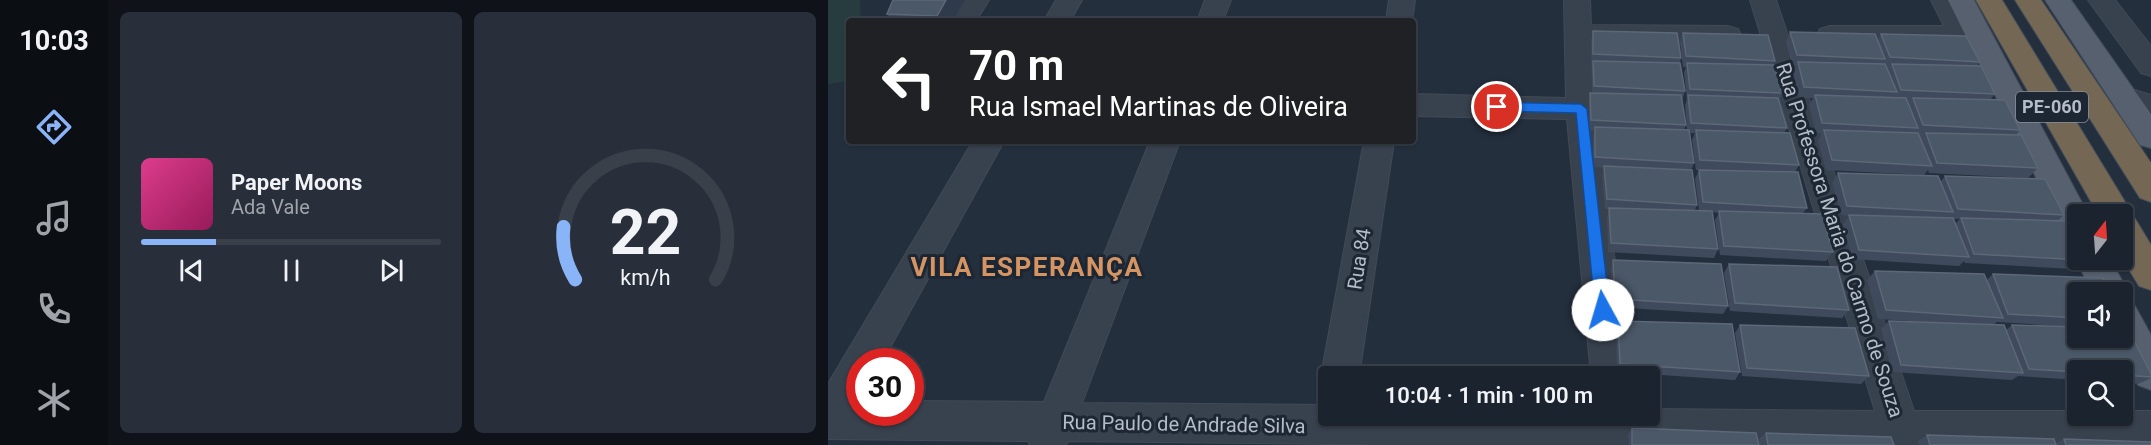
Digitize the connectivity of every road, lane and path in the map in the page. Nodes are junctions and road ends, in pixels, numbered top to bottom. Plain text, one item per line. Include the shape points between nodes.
1 (976, 0) edge
2 (1069, 0) edge
3 (1218, 0) edge
4 (1402, 0) edge
5 (1577, 0) edge
6 (1763, 0) edge
7 (1944, 0) edge
8 (1961, 0) edge
9 (1989, 0) edge
10 (2028, 0) edge
11 (2058, 0) edge
12 (2101, 0) edge
13 (965, 18) edge
14 (1059, 18) edge
15 (1211, 18) edge
16 (1399, 18) edge
17 (1580, 34) junction
18 (1794, 35) junction
19 (1970, 35) junction
20 (2151, 66) edge
21 (2122, 96) junction
22 (1416, 105) edge
23 (2151, 106) edge
24 (1581, 109) junction
25 (2151, 137) edge
26 (987, 144) edge
27 (1164, 144) edge
28 (1379, 144) edge
29 (2151, 189) edge
30 (2109, 204) edge
31 (2067, 208) edge
32 (2133, 245) edge
33 (2151, 275) edge
34 (2133, 337) edge
35 (870, 348) edge
36 (1342, 366) edge
37 (1609, 366) edge
38 (2151, 372) edge
39 (846, 390) edge
40 (828, 420) edge
41 (1331, 429) edge
42 (1616, 430) edge
43 (2151, 431) edge
44 (1050, 434) edge
45 (1903, 438) edge

1 - 13 street
2 - 14 street
3 - 15 street
4 - 16 street
5 - 17 street
6 - 18 street, Rua Professora Maria do Carmo de Souza
7 - 19 street
8 - 19 main road, PE-060
9 - 30 highway, PE-060
10 - 29 highway, PE-060
11 - 21 main road, PE-060
12 - 20 street
17 - 18 street
17 - 24 street
18 - 19 street
18 - 45 street, Rua Professora Maria do Carmo de Souza
19 - 31 main road, PE-060
21 - 23 street
21 - 25 main road, PE-060
22 - 24 street
24 - 37 street
26 - 35 street
27 - 44 street
28 - 36 street, Rua 84
32 - 33 highway
34 - 38 main road
39 - 40 street
40 - 44 street, Rua Paulo de Andrade Silva
41 - 42 street, Rua Paulo de Andrade Silva
41 - 44 street, Rua Paulo de Andrade Silva
42 - 45 street, Rua Paulo de Andrade Silva
43 - 45 street, Rua Paulo de Andrade Silva

